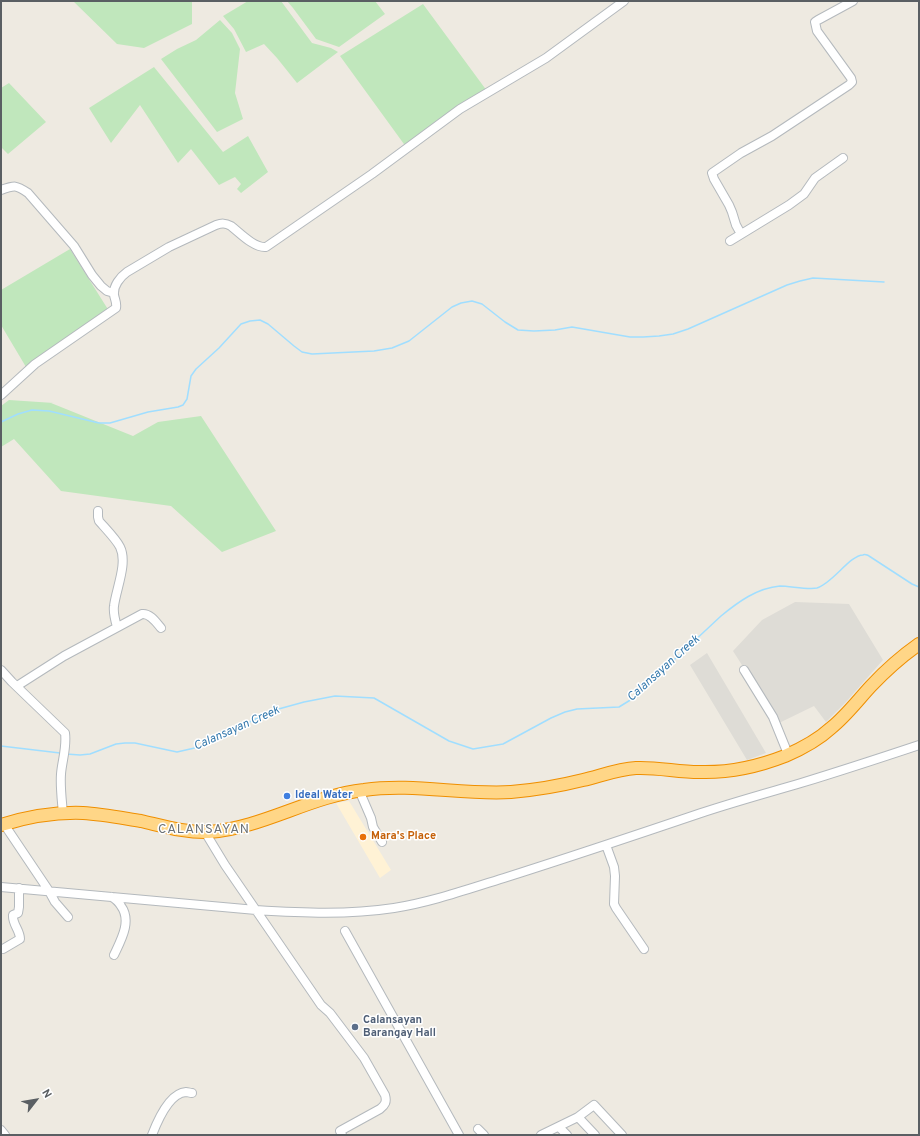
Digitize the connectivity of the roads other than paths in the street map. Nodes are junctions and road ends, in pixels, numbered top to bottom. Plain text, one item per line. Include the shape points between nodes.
1 (624, 1) edge
2 (853, 1) edge
3 (842, 158) dead end
4 (1, 190) edge
5 (741, 234) junction
6 (730, 241) dead end
7 (114, 293) junction
8 (1, 395) edge
9 (98, 511) dead end
10 (117, 627) junction
11 (161, 628) dead end
12 (919, 644) edge
13 (1, 670) edge
14 (744, 670) dead end
15 (17, 686) junction
16 (919, 745) edge
17 (788, 754) junction
18 (359, 790) junction
19 (63, 814) junction
20 (2, 824) edge
21 (205, 832) junction
22 (382, 842) dead end
23 (606, 846) junction
24 (1, 887) edge
25 (19, 888) junction
26 (49, 891) junction
27 (112, 897) junction
28 (256, 910) junction
29 (68, 917) dead end
30 (345, 931) dead end
31 (3, 949) dead end
32 (644, 949) dead end
33 (114, 955) dead end
34 (192, 1093) dead end
35 (578, 1117) junction
36 (559, 1127) junction
37 (478, 1129) dead end
38 (1, 1130) edge
39 (5, 1135) edge
40 (152, 1135) edge
41 (342, 1135) edge
42 (458, 1135) edge
43 (484, 1135) edge
44 (541, 1135) edge
45 (567, 1135) edge
46 (595, 1135) edge
47 (622, 1135) edge

1 - 7 street via 546,58 460,108 391,160 266,247 261,248 231,226 216,225 169,247 127,272 116,285
2 - 5 street via 815,22 817,31 852,82 712,173 730,206
3 - 5 street via 815,178 804,194
4 - 7 street via 18,186 28,193 74,246 101,286
5 - 6 street
7 - 8 street via 117,303 113,311 34,364
9 - 10 street via 98,521 120,547 123,555 114,606
10 - 11 street via 136,616 146,614
10 - 15 street
12 - 17 highway via 881,676 832,728
13 - 15 street
14 - 17 street via 773,717
15 - 19 street via 65,733 61,773
16 - 23 street
17 - 18 highway via 734,771 631,769 560,786 508,792 399,788
18 - 21 highway via 247,825
18 - 22 street via 373,827
19 - 20 highway
19 - 21 highway via 103,815
20 - 26 street
21 - 28 street via 224,865
23 - 28 street via 436,899 396,908 329,913
23 - 32 street via 616,876 614,904
24 - 25 street
25 - 26 street
25 - 31 street via 20,907 12,920 20,939
26 - 27 street
26 - 29 street
27 - 28 street
27 - 33 street via 121,905 126,926
28 - 41 street via 321,1005 364,1058 385,1095 385,1105 340,1131
30 - 42 street
34 - 40 street via 185,1092 169,1102
35 - 36 street
35 - 46 street
35 - 47 street via 594,1105
36 - 44 street
36 - 45 street
37 - 43 street
38 - 39 street

